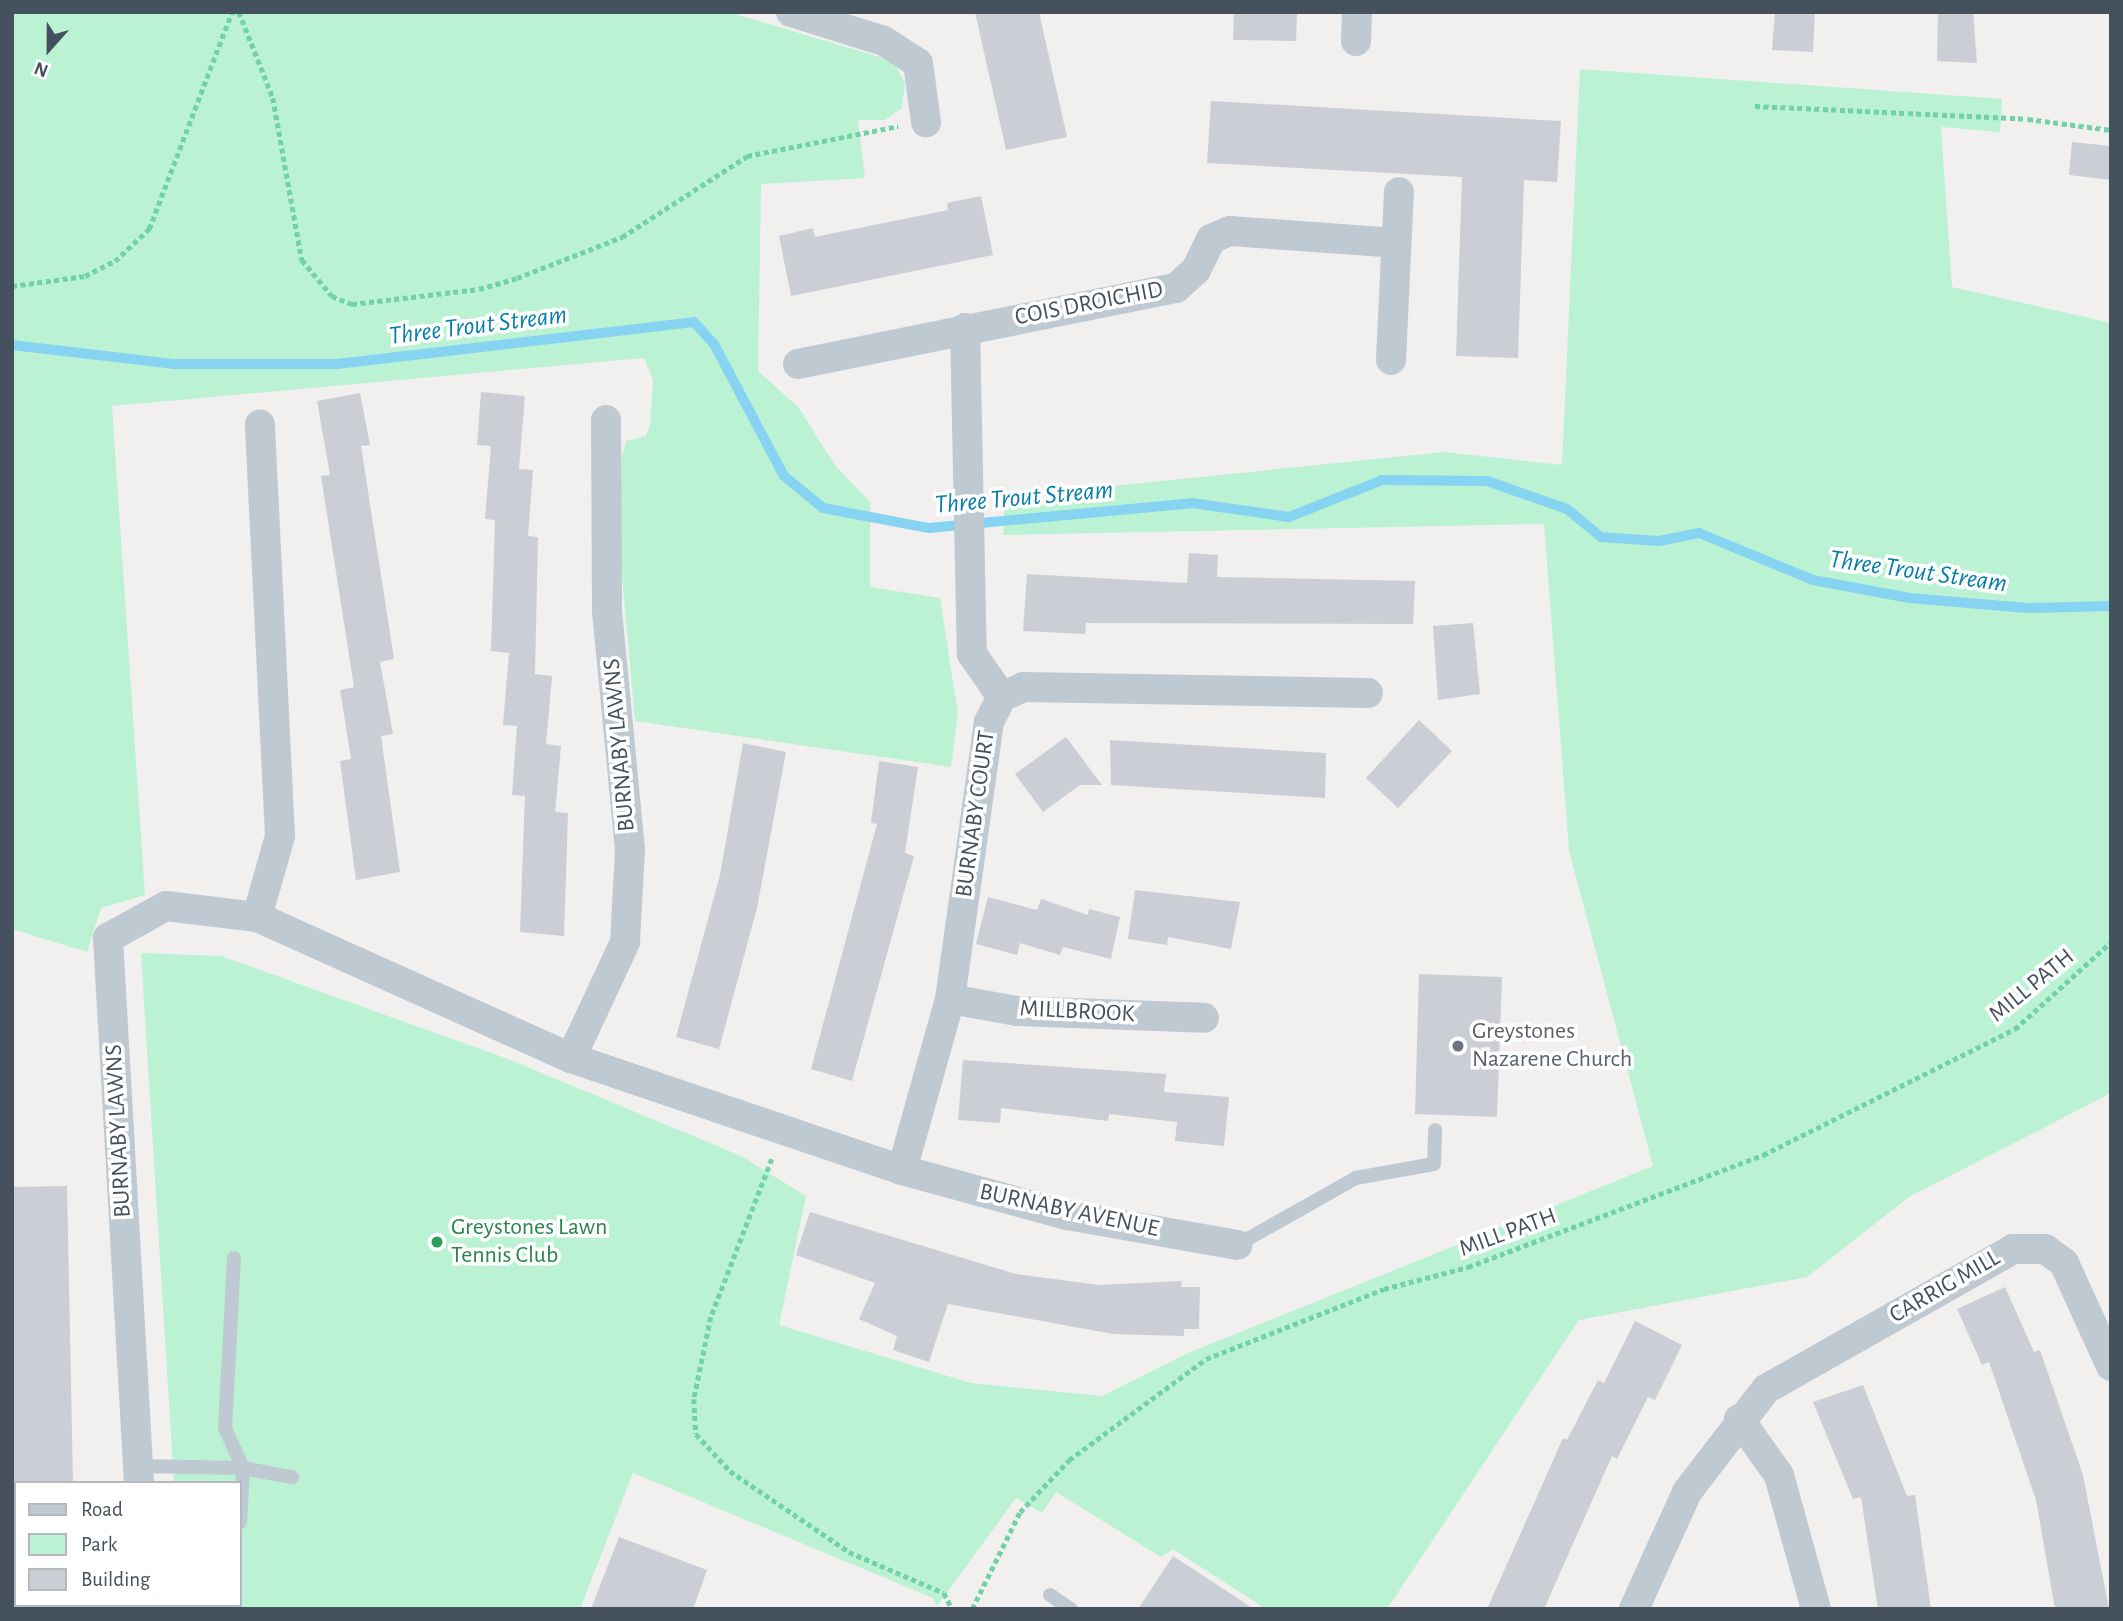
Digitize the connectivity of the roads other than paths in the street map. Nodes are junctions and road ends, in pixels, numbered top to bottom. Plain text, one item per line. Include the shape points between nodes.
1 (791, 12) edge
2 (926, 122) road end
3 (1399, 192) dead end
4 (1396, 243) junction
5 (965, 328) junction
6 (1391, 360) dead end
7 (799, 364) dead end
8 (606, 420) dead end
9 (260, 424) dead end
10 (1368, 693) dead end
11 (1002, 697) junction
12 (257, 917) junction
13 (950, 999) junction
14 (1204, 1018) dead end
15 (571, 1058) junction
16 (1436, 1130) dead end
17 (902, 1170) junction
18 (1237, 1245) joint
19 (234, 1258) dead end
20 (2111, 1366) edge
21 (1738, 1419) junction
22 (243, 1468) junction
23 (138, 1474) edge
24 (292, 1477) dead end
25 (242, 1486) edge
26 (1050, 1595) dead end
27 (1071, 1609) edge
28 (1634, 1609) edge
29 (1816, 1609) edge

1 - 2 street via 884,41 918,63
3 - 4 street
4 - 5 street, COIS DROICHID via 1230,231 1211,239 1196,270 1176,288
4 - 6 street
5 - 7 street, COIS DROICHID
5 - 11 street via 972,654
8 - 15 street, BURNABY LAWNS via 607,610 630,850 625,942
9 - 12 street via 280,836
10 - 11 street, BURNABY COURT via 1023,687
11 - 13 street, BURNABY COURT via 989,722
12 - 15 street, BURNABY LAWNS
12 - 23 street, BURNABY LAWNS via 166,906 108,938
13 - 14 street, MILLBROOK via 1017,1011
13 - 17 street, BURNABY COURT
15 - 17 street, BURNABY LAWNS
16 - 18 lane via 1434,1164 1356,1178
17 - 18 street, BURNABY AVENUE via 1067,1215
19 - 22 lane via 225,1428
20 - 21 street, CARRIG MILL via 2064,1263 2045,1250 2013,1249 1766,1389
21 - 28 street, CARRIG MILL via 1687,1492
21 - 29 street via 1779,1475
22 - 23 lane
22 - 24 lane
22 - 25 lane
26 - 27 lane

